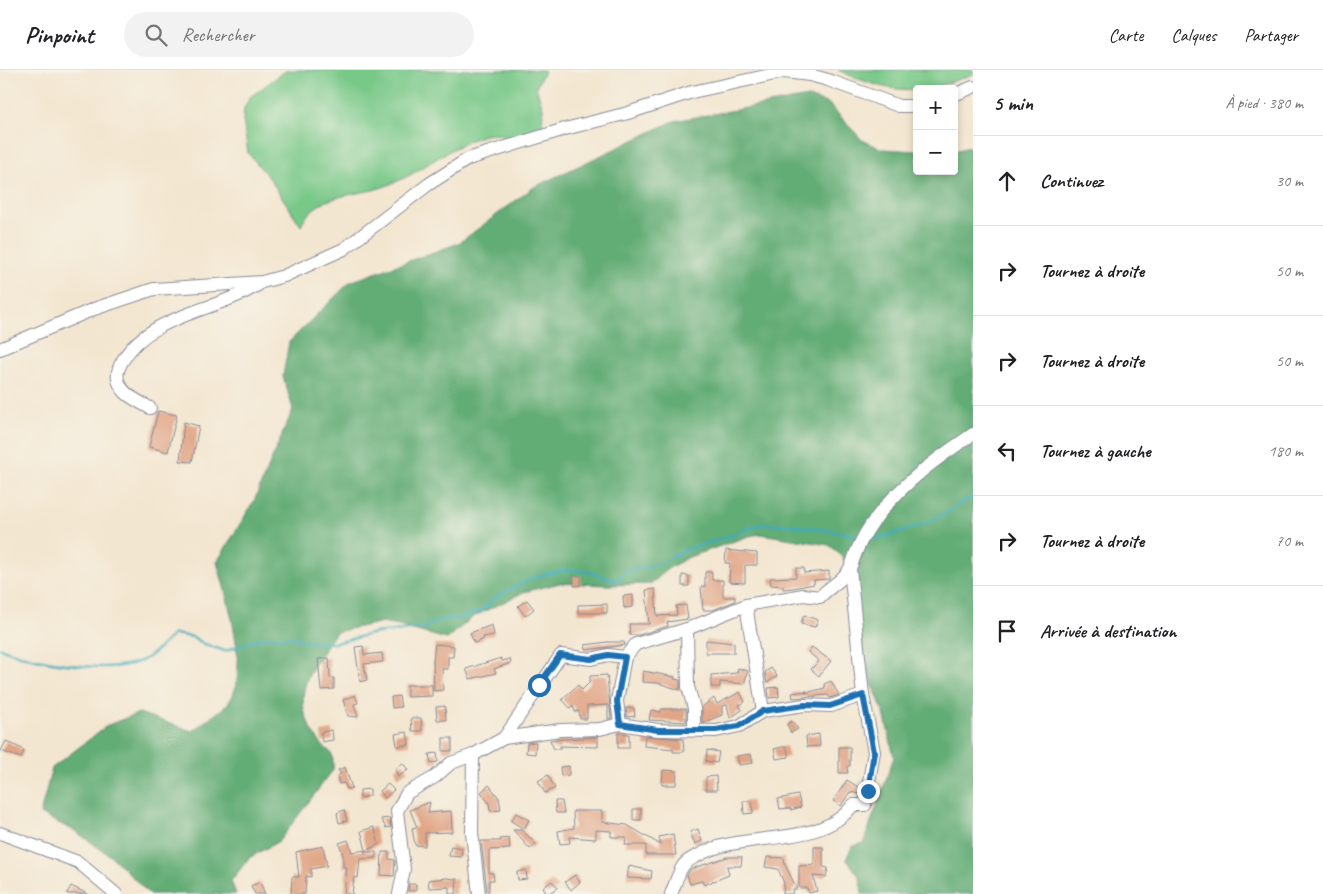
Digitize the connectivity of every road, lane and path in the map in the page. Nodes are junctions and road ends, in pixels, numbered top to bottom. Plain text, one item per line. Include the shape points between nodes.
1 (973, 88) edge
2 (958, 94) edge
3 (913, 106) edge
4 (262, 282) junction
5 (0, 349) edge
6 (150, 408) dead end
7 (973, 434) edge
8 (850, 569) junction
9 (746, 604) junction
10 (687, 629) junction
11 (625, 657) junction
12 (863, 695) junction
13 (763, 711) junction
14 (620, 724) junction
15 (694, 729) junction
16 (504, 738) junction
17 (473, 755) junction
18 (0, 833) edge
19 (116, 894) edge
20 (399, 894) edge
21 (479, 894) edge
22 (672, 894) edge

1 - 2 street
3 - 4 street via 899,106 828,80 784,72 692,92 468,159 429,184 344,249 284,276
4 - 5 street via 154,289 94,309
4 - 6 street via 235,297 182,316 145,336 129,350 118,369 120,386
7 - 8 street via 932,462 879,514 857,549
8 - 9 street via 820,597 803,596
8 - 12 street
9 - 10 street
9 - 13 street
10 - 11 street via 636,644
10 - 15 street via 688,687 694,708
11 - 14 street via 617,701
11 - 16 street via 608,655 591,659 560,655
12 - 13 street via 830,706 805,705
12 - 22 street via 874,752 865,805 853,805 836,820 801,834 735,842 702,853 683,866
13 - 15 street via 739,726
14 - 15 street via 658,730
14 - 16 street via 600,729 560,730
16 - 17 street
17 - 20 street via 451,763 435,778 407,793 397,811 404,869
17 - 21 street via 472,833
18 - 19 street via 78,862

